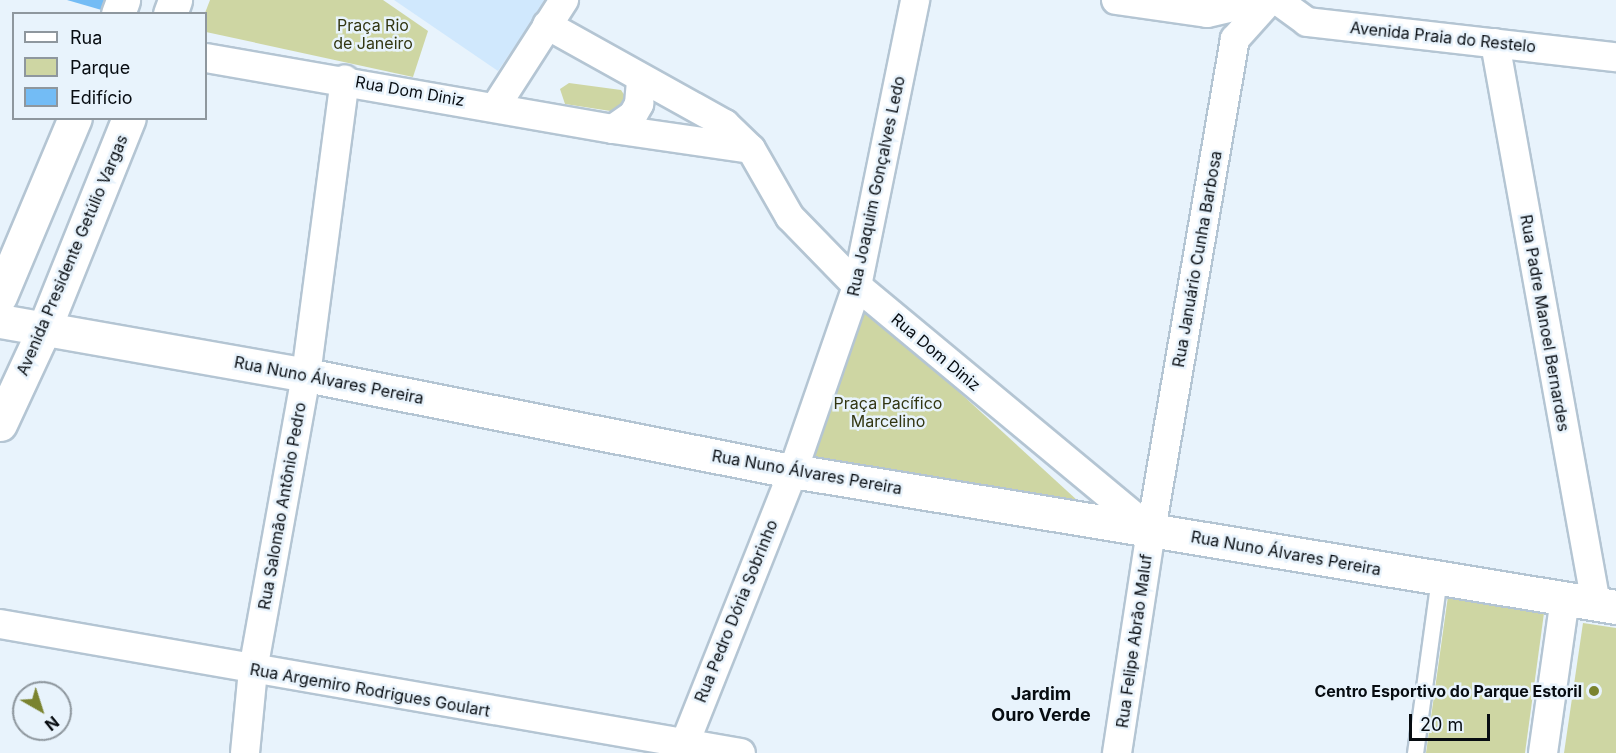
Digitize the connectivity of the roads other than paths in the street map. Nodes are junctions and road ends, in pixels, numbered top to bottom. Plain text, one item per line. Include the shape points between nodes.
1 (564, 0) edge
2 (915, 0) edge
3 (1116, 0) edge
4 (1263, 0) edge
5 (1270, 0) edge
6 (1277, 0) edge
7 (547, 26) junction
8 (1495, 43) junction
9 (1616, 57) edge
10 (207, 58) edge
11 (345, 80) junction
12 (641, 80) junction
13 (496, 106) junction
14 (74, 120) edge
15 (128, 120) edge
16 (613, 129) junction
17 (751, 148) junction
18 (857, 286) junction
19 (0, 296) edge
20 (0, 321) edge
21 (44, 329) junction
22 (306, 375) junction
23 (0, 424) edge
24 (793, 471) junction
25 (1150, 530) junction
26 (1439, 578) junction
27 (1592, 603) edge
28 (0, 624) edge
29 (253, 670) junction
30 (682, 748) edge
31 (245, 753) edge
32 (741, 753) edge
33 (1117, 753) edge
34 (1415, 753) edge
35 (1544, 753) edge

1 - 7 street
2 - 18 street, Rua Joaquim Gonçalves Ledo
3 - 4 street via 1207,14
5 - 25 street, Rua Januário Cunha Barbosa via 1235,39
6 - 8 street, Avenida Praia do Restelo via 1307,22
7 - 12 street, Rua Dom Diniz
7 - 13 street
8 - 9 street, Avenida Praia do Restelo
8 - 27 street, Rua Padre Manoel Bernardes
10 - 11 street, Rua Dom Diniz
11 - 13 street, Rua Dom Diniz
11 - 22 street, Rua Salomão Antônio Pedro
12 - 16 street via 639,104 633,115
12 - 17 street, Rua Dom Diniz via 725,124
13 - 16 street, Rua Dom Diniz
14 - 19 street
15 - 21 street, Avenida Presidente Getúlio Vargas
16 - 17 street, Rua Dom Diniz
17 - 18 street, Rua Dom Diniz via 790,217
18 - 24 street, Rua Joaquim Gonçalves Ledo
18 - 25 street, Rua Dom Diniz
20 - 21 street, Rua Nuno Álvares Pereira
21 - 22 street, Rua Nuno Álvares Pereira
21 - 23 street, Avenida Presidente Getúlio Vargas
22 - 24 street, Rua Nuno Álvares Pereira
22 - 29 street, Rua Salomão Antônio Pedro
24 - 25 street, Rua Nuno Álvares Pereira
24 - 30 street, Rua Pedro Dória Sobrinho
25 - 26 street, Rua Nuno Álvares Pereira
25 - 33 street, Rua Felipe Abrão Maluf
26 - 27 street, Rua Nuno Álvares Pereira
26 - 34 lane
27 - 35 street, Rua Padre Manoel Bernardes
28 - 29 street, Rua Argemiro Rodrigues Goulart
29 - 30 street, Rua Argemiro Rodrigues Goulart
29 - 31 street, Rua Salomão Antônio Pedro
30 - 32 street, Rua Argemiro Rodrigues Goulart

